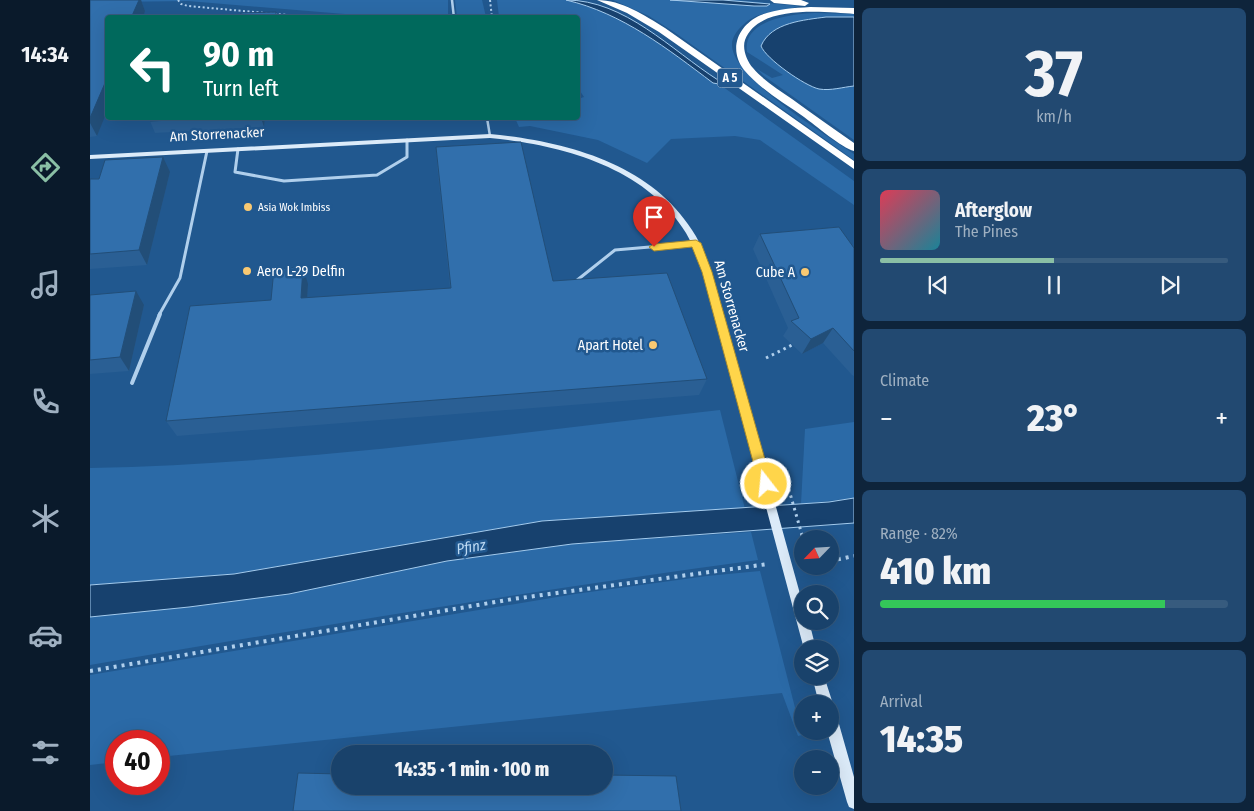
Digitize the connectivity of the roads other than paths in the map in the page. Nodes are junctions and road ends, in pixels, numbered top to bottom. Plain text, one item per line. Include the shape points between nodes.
1 (452, 0) edge
2 (601, 0) edge
3 (774, 0) edge
4 (854, 7) edge
5 (854, 11) edge
6 (454, 15) edge
7 (486, 120) edge
8 (490, 136) junction
9 (407, 140) junction
10 (854, 148) edge
11 (238, 149) junction
12 (207, 150) junction
13 (90, 157) edge
14 (854, 166) edge
15 (696, 243) junction
16 (576, 281) edge
17 (132, 383) dead end
18 (794, 592) edge
19 (836, 740) edge
20 (854, 802) edge

1 - 6 lane
2 - 14 highway, A 5 via 630,11 662,30
3 - 4 highway
5 - 10 highway, A 5 via 801,10 768,16 747,28 739,47 748,68 765,84
7 - 8 lane
8 - 9 street, Am Storrenacker
8 - 15 street, Am Storrenacker via 550,144 617,170 666,204
9 - 11 street, Am Storrenacker
9 - 11 lane via 407,157 377,174 284,181 235,172
11 - 12 street, Am Storrenacker
12 - 13 street, Am Storrenacker
12 - 17 lane via 180,278 158,318
15 - 16 lane via 615,250
15 - 18 street, Am Storrenacker via 707,272
19 - 20 street

